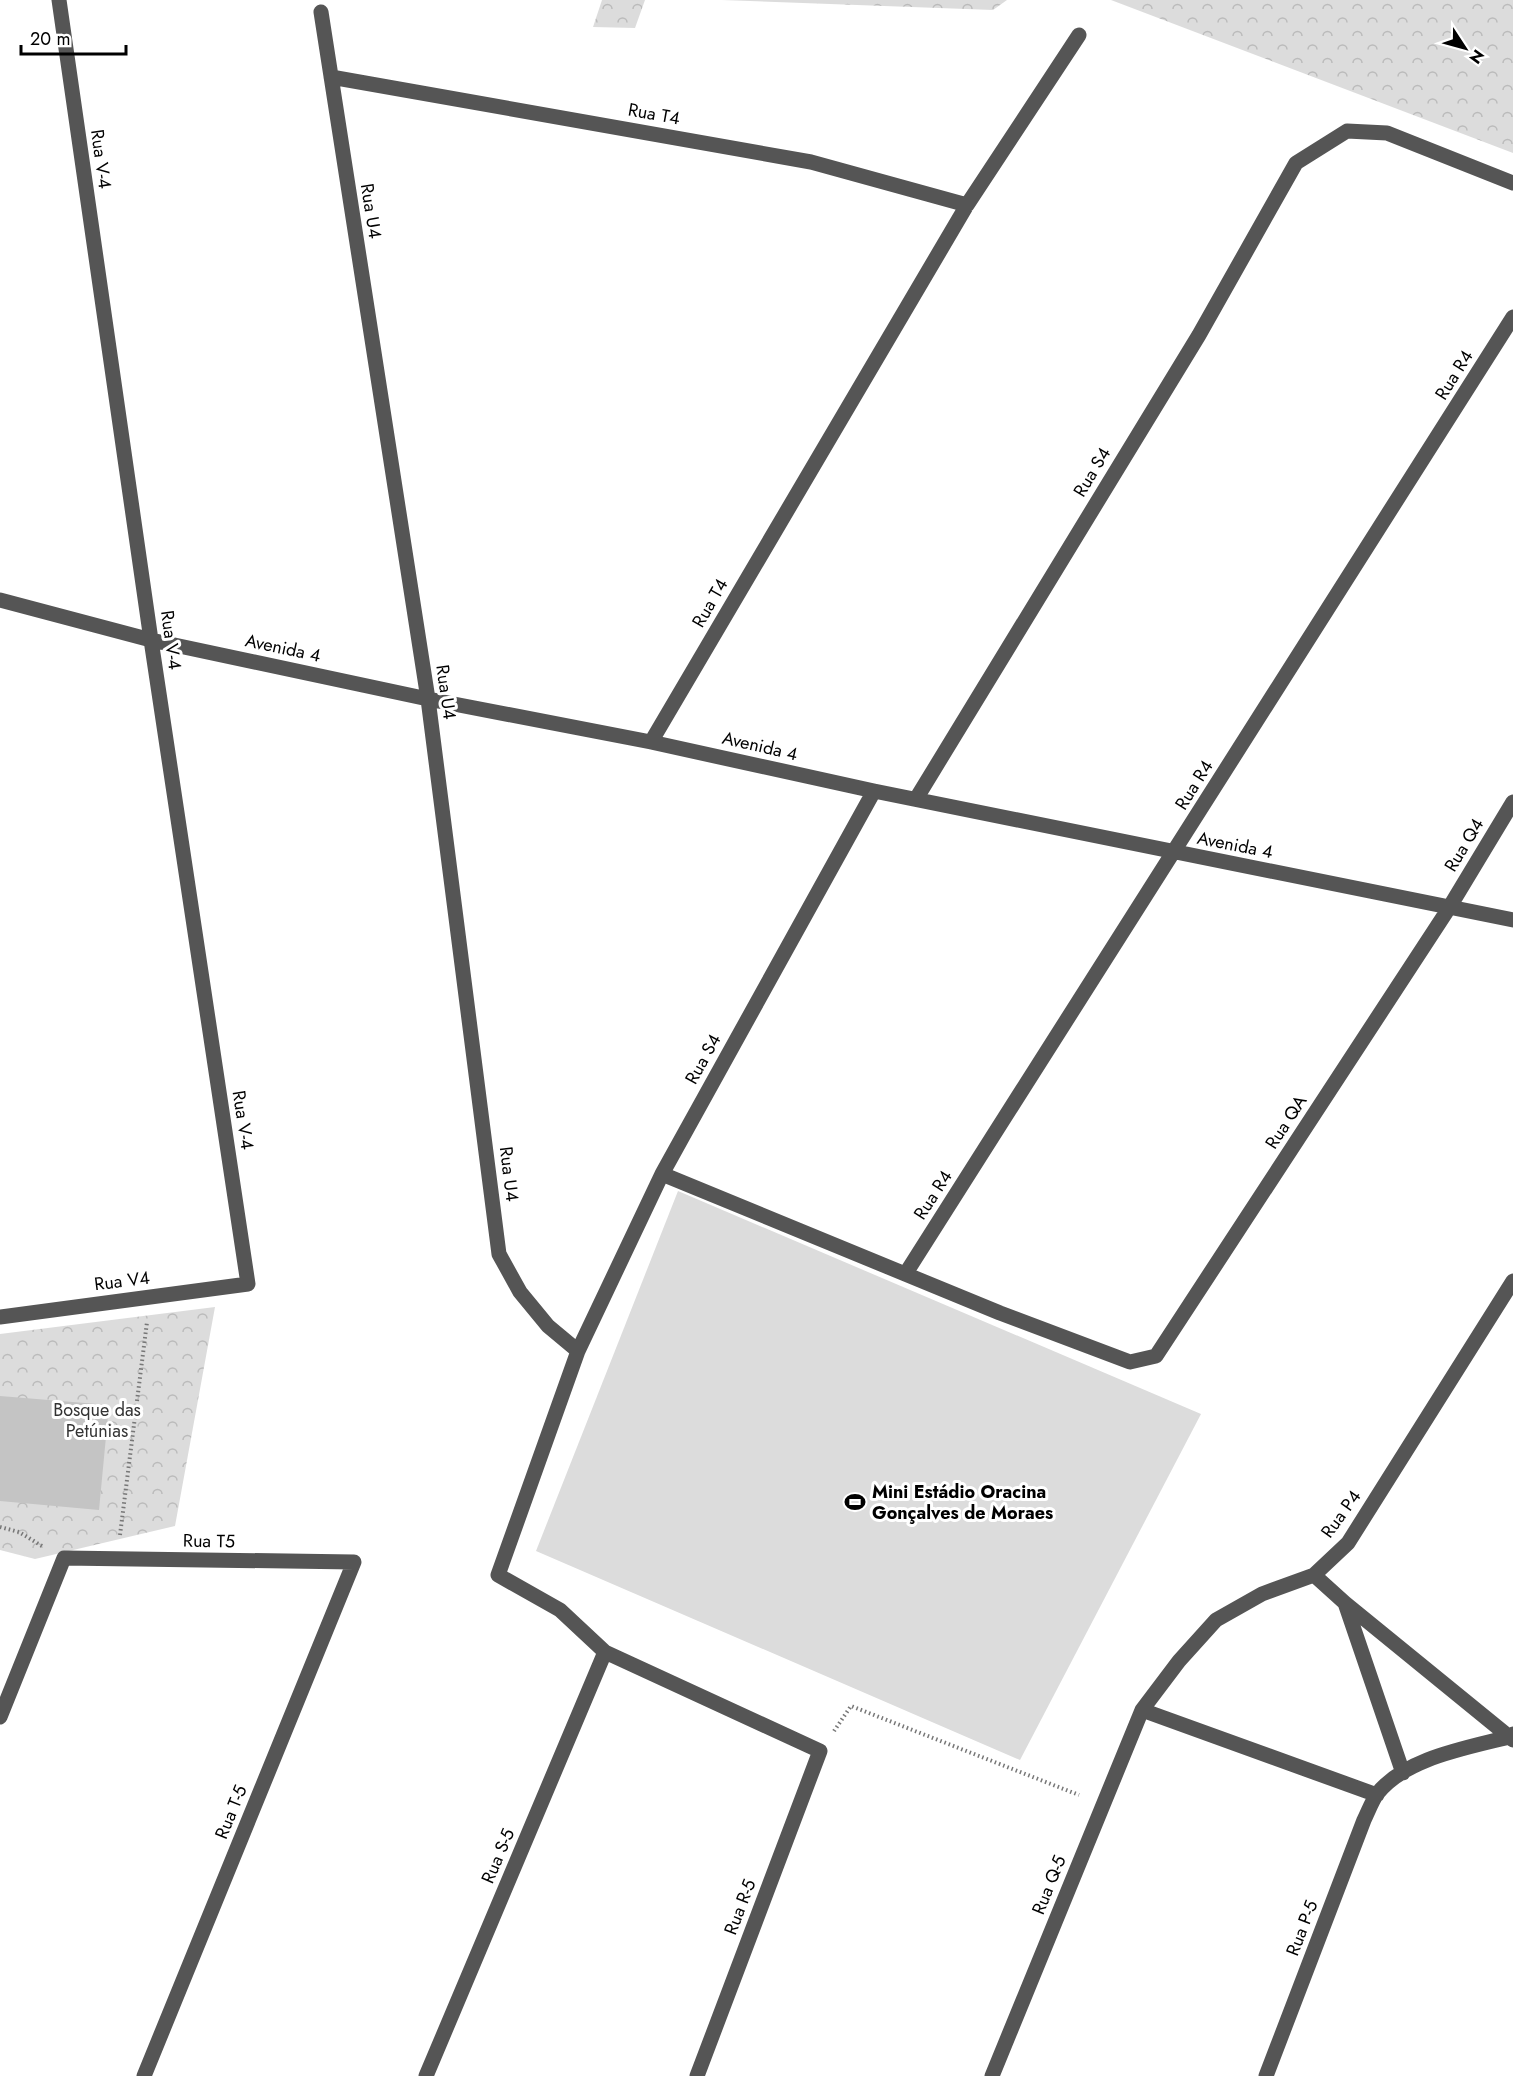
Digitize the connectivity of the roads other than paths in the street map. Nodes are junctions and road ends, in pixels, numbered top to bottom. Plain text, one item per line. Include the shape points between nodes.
1 (59, 0) edge
2 (321, 12) dead end
3 (1079, 35) dead end
4 (331, 77) junction
5 (1513, 183) edge
6 (967, 204) junction
7 (1513, 317) edge
8 (0, 600) edge
9 (152, 640) junction
10 (428, 699) junction
11 (651, 741) junction
12 (874, 791) junction
13 (916, 799) junction
14 (1513, 802) edge
15 (1174, 853) junction
16 (1449, 908) junction
17 (1513, 920) edge
18 (662, 1174) junction
19 (906, 1273) junction
20 (1513, 1281) edge
21 (248, 1284) joint
22 (0, 1317) edge
23 (578, 1351) junction
24 (354, 1562) joint
25 (1314, 1575) junction
26 (1345, 1604) junction
27 (605, 1652) junction
28 (1142, 1710) junction
29 (0, 1717) edge
30 (1512, 1737) edge
31 (1403, 1773) junction
32 (1377, 1795) junction
33 (144, 2076) edge
34 (426, 2076) edge
35 (697, 2076) edge
36 (992, 2076) edge
37 (1266, 2076) edge

1 - 9 street, Rua V-4
2 - 4 street, Rua U4
3 - 6 street, Rua T4
4 - 6 street, Rua T4 via 811,162
4 - 10 street, Rua U4
5 - 13 street, Rua S4 via 1387,133 1347,131 1296,163 1199,334
6 - 11 street, Rua T4
7 - 15 street, Rua R4
8 - 9 street, Avenida 4
9 - 10 street, Avenida 4
9 - 21 street, Rua V-4
10 - 11 street, Avenida 4
10 - 23 street, Rua U4 via 499,1254 520,1292 548,1326
11 - 12 street, Avenida 4
12 - 13 street, Avenida 4
12 - 18 street, Rua S4
13 - 15 street, Avenida 4
14 - 16 street, Rua Q4
15 - 16 street, Avenida 4
15 - 19 street, Rua R4
16 - 17 street, Avenida 4
16 - 19 street, Rua QA via 1156,1356 1130,1362
18 - 19 street
18 - 23 street, Rua S4
20 - 25 street, Rua P4 via 1348,1543
21 - 22 street, Rua V4
23 - 27 street, Rua S4 via 498,1575 560,1610
24 - 29 street, Rua T5 via 64,1558
24 - 33 street, Rua T-5
25 - 26 street
25 - 28 street, Rua P4 via 1262,1594 1216,1620
26 - 30 street
26 - 31 street
27 - 34 street, Rua S-5
27 - 35 street, Rua R-5 via 820,1751
28 - 32 street
28 - 36 street, Rua Q-5
30 - 31 street via 1426,1760
31 - 32 street
32 - 37 street, Rua P-5

